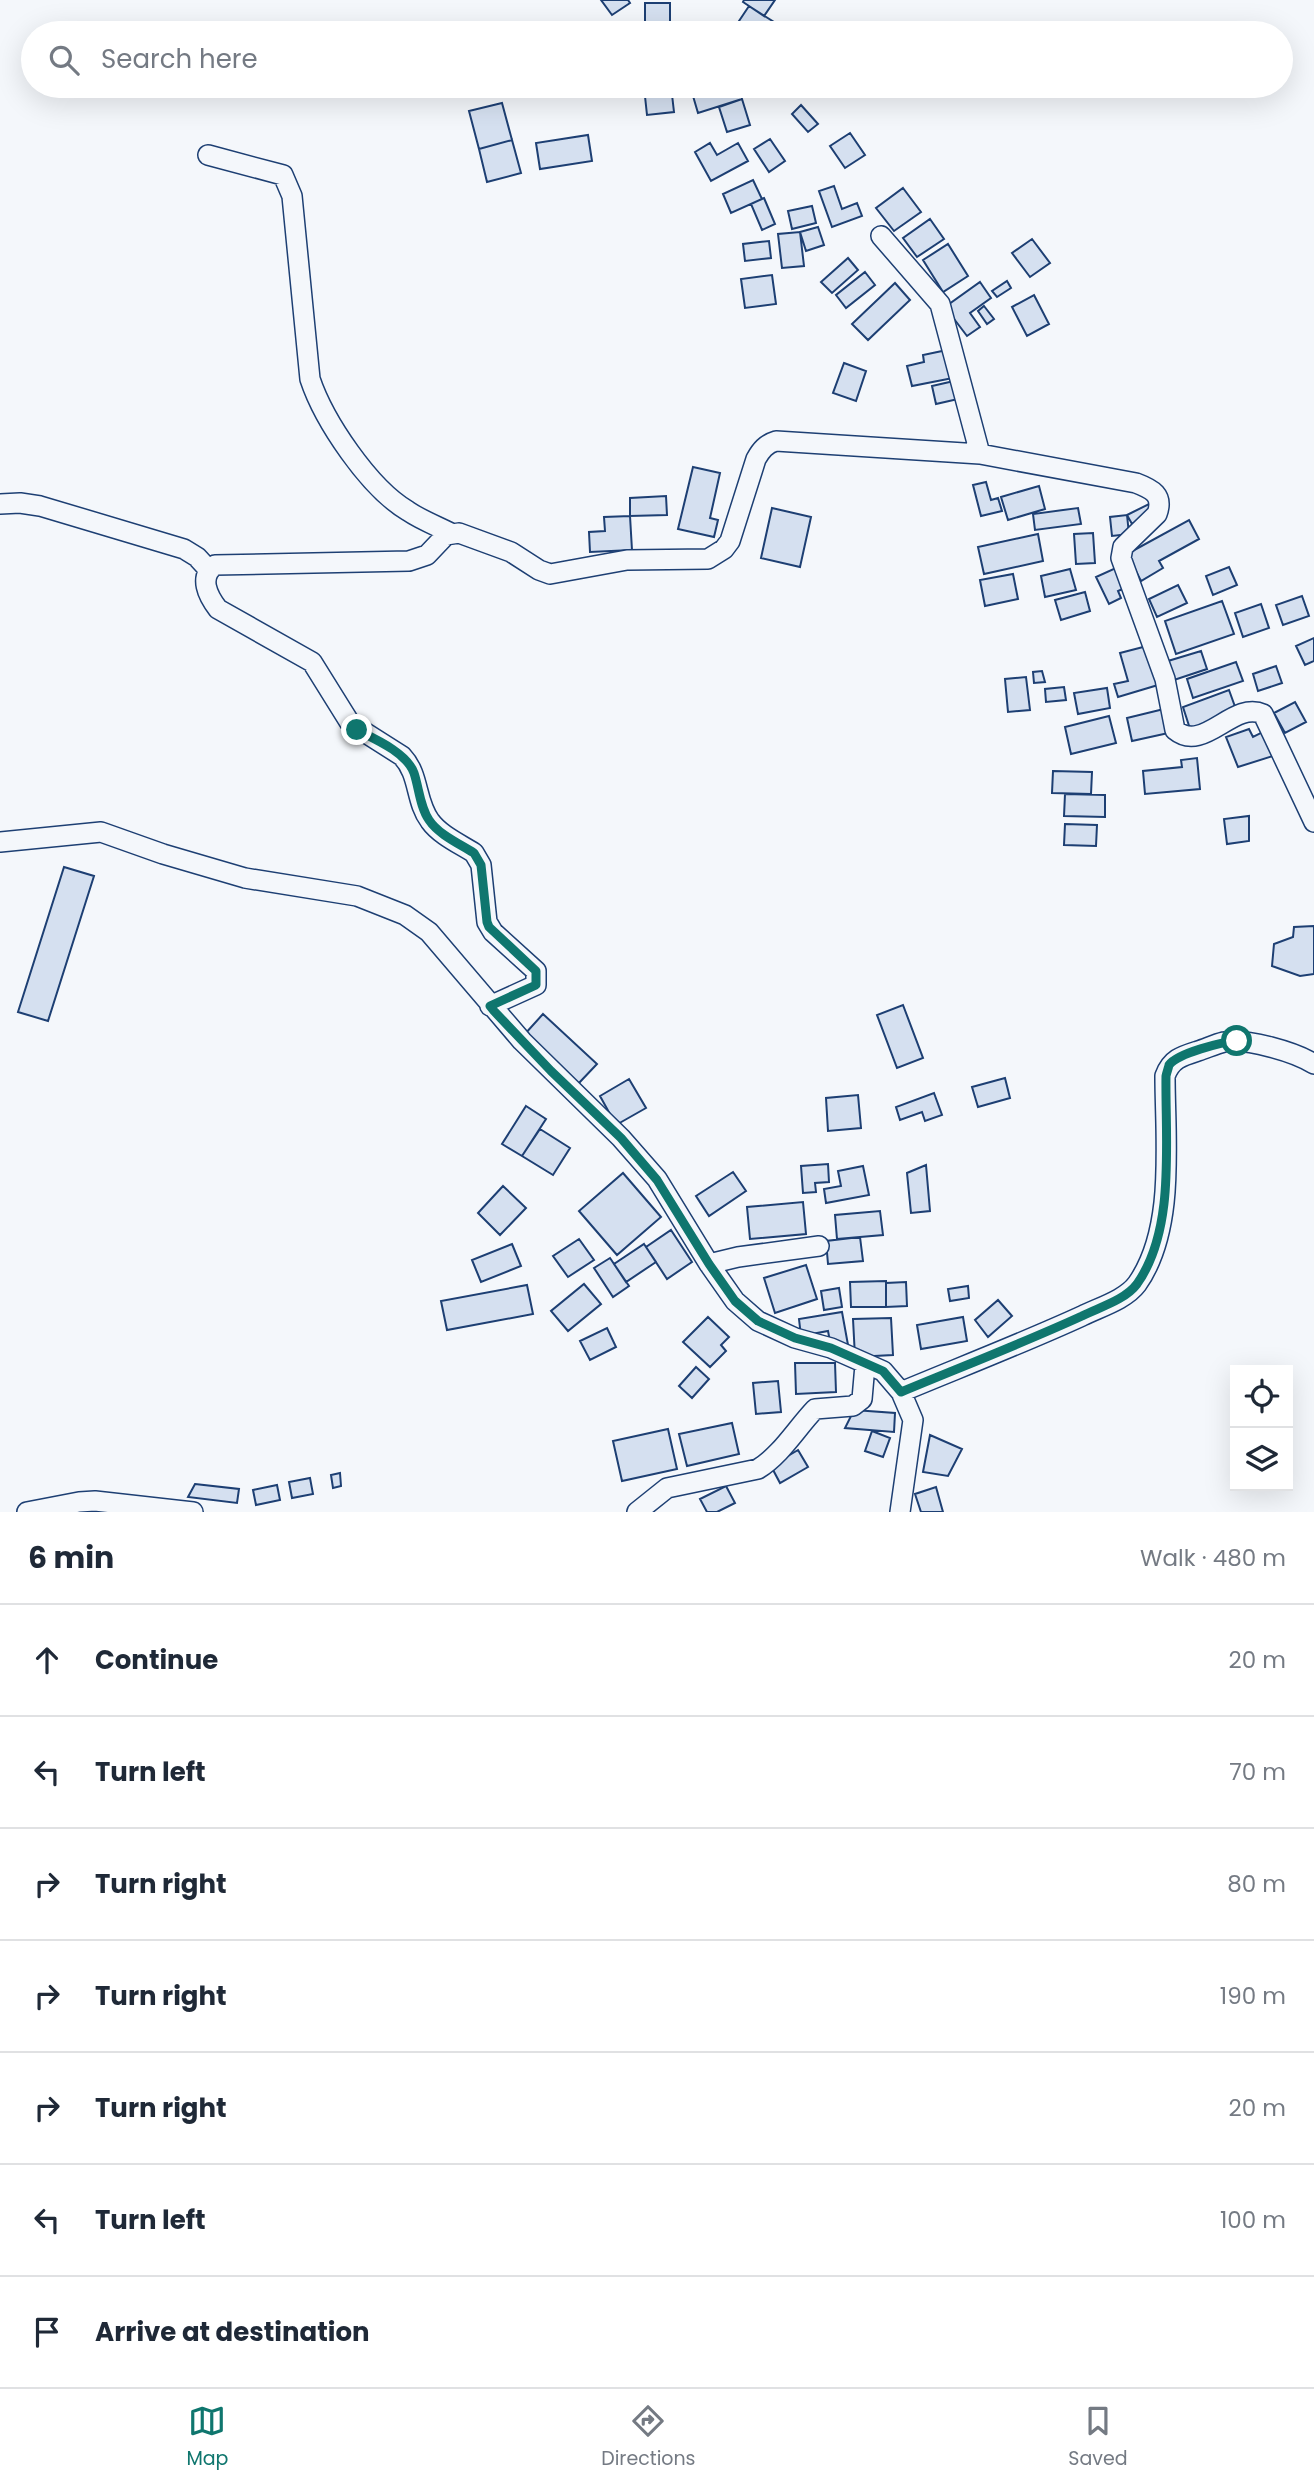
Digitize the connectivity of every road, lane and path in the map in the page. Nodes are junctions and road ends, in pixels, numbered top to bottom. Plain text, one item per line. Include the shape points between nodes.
1 (208, 155) dead end
2 (881, 236) dead end
3 (980, 454) junction
4 (0, 504) edge
5 (451, 533) junction
6 (209, 570) junction
7 (1314, 822) edge
8 (0, 842) edge
9 (490, 1006) junction
10 (1314, 1064) edge
11 (818, 1246) dead end
12 (709, 1264) junction
13 (864, 1365) junction
14 (901, 1392) junction
15 (27, 1512) edge
16 (193, 1512) edge
17 (637, 1512) edge
18 (900, 1512) edge

1 - 5 street via 283,175 292,196 310,379 317,400 384,492 408,511
2 - 3 street via 940,304
3 - 5 street via 769,443 756,459 730,541 717,554 697,561 627,560 550,574 511,552
3 - 7 street via 1136,483 1157,493 1157,514 1123,547 1121,558 1166,679 1173,726 1177,733 1193,737 1245,713 1263,714
4 - 6 street via 40,506 184,549
5 - 6 street via 427,555 409,561 227,564
6 - 9 street via 206,588 218,609 312,662 346,719 408,763 429,820 478,858 489,927 536,971 536,985
8 - 9 street via 101,832 245,878 357,896 405,915 429,932
9 - 12 street via 657,1180
10 - 14 street via 1299,1055 1237,1041 1178,1058 1169,1065 1160,1228 1136,1285 1121,1298 1062,1325
11 - 12 street
12 - 13 street via 735,1301 758,1321
13 - 14 street via 883,1371
13 - 17 street via 859,1403 815,1409 765,1465 667,1488
14 - 18 street via 913,1420
15 - 16 street via 95,1501

